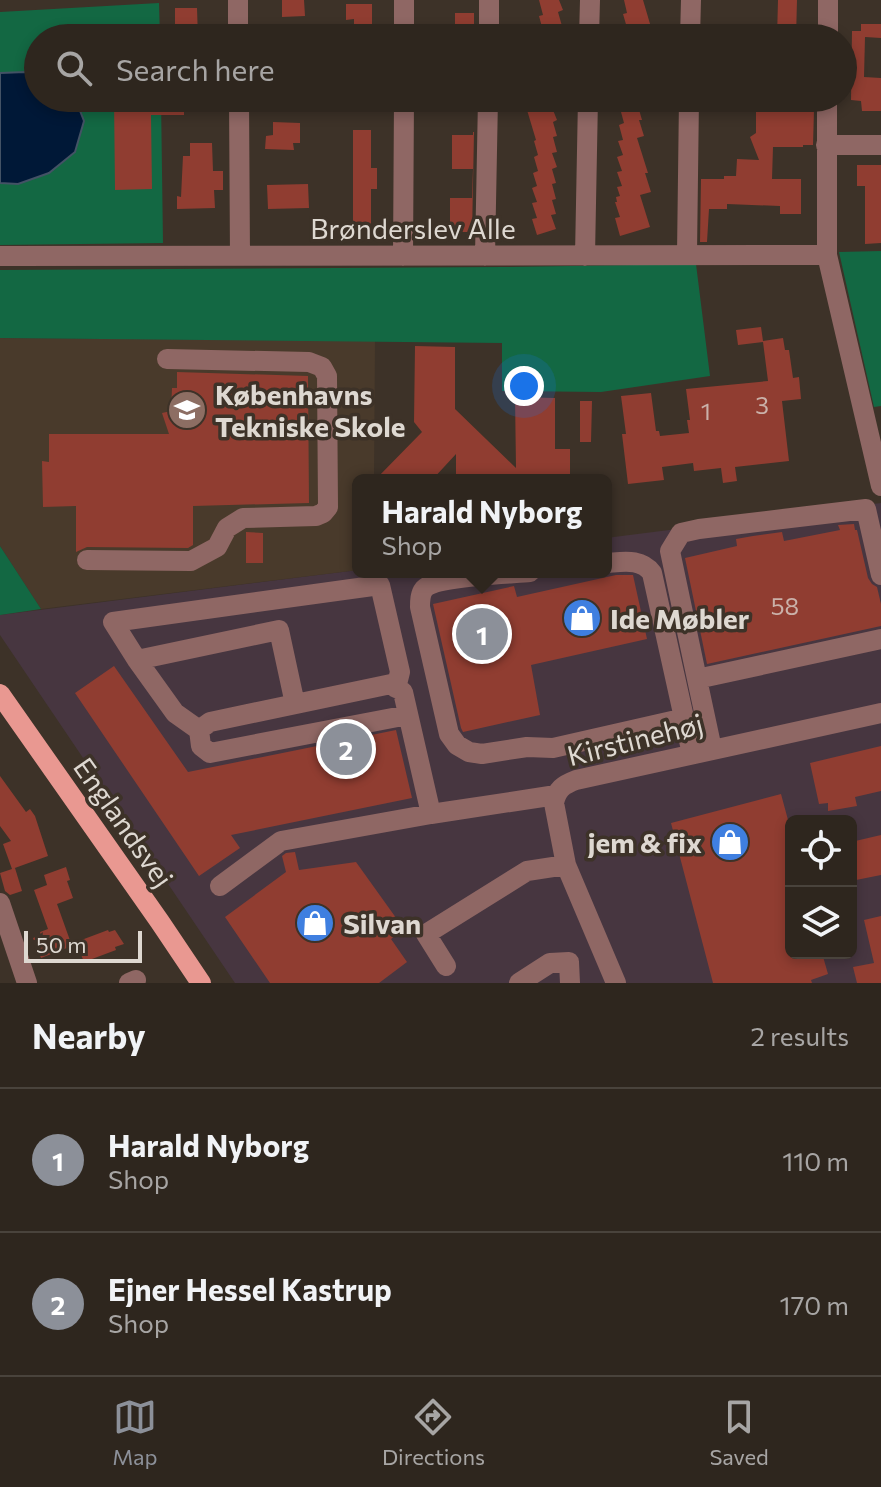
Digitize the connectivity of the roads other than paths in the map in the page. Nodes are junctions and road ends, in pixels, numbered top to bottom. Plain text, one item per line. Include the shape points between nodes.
1 (238, 0) edge
2 (404, 0) edge
3 (489, 0) edge
4 (590, 0) edge
5 (691, 0) edge
6 (828, 0) edge
7 (238, 24) edge
8 (404, 24) edge
9 (489, 24) edge
10 (589, 24) edge
11 (690, 24) edge
12 (828, 24) edge
13 (239, 112) edge
14 (404, 112) edge
15 (488, 112) edge
16 (588, 112) edge
17 (689, 112) edge
18 (827, 112) edge
19 (826, 145) junction
20 (881, 145) edge
21 (687, 254) junction
22 (827, 255) junction
23 (0, 256) edge
24 (240, 256) junction
25 (403, 256) junction
26 (485, 256) junction
27 (585, 256) junction
28 (167, 359) dead end
29 (881, 486) edge
30 (87, 560) dead end
31 (612, 563) edge
32 (881, 575) edge
33 (473, 578) edge
34 (881, 639) edge
35 (137, 660) junction
36 (697, 679) junction
37 (396, 688) junction
38 (0, 694) edge
39 (295, 704) junction
40 (881, 713) edge
41 (408, 715) junction
42 (685, 718) junction
43 (199, 730) junction
44 (702, 751) junction
45 (556, 795) junction
46 (431, 814) junction
47 (566, 865) junction
48 (220, 886) dead end
49 (0, 903) edge
50 (599, 942) junction
51 (569, 962) junction
52 (446, 966) dead end
53 (27, 983) edge
54 (201, 983) edge
55 (519, 983) edge
56 (570, 983) edge
57 (616, 983) edge

1 - 7 street
2 - 8 street
3 - 9 street
4 - 10 street
5 - 11 street
6 - 12 street
13 - 24 street
14 - 25 street
15 - 26 street
16 - 27 street
17 - 21 street
18 - 19 street
19 - 20 street
19 - 22 street
21 - 22 street, Brønderslev Alle
21 - 27 street, Brønderslev Alle
22 - 29 street
23 - 24 street, Brønderslev Alle
24 - 25 street, Brønderslev Alle
25 - 26 street, Brønderslev Alle
26 - 27 street, Brønderslev Alle
28 - 30 street via 309,362 322,367 327,376 328,507 316,516 243,518 227,528 217,547 191,561
31 - 42 street via 649,568
32 - 36 street via 866,509 681,533 670,551
33 - 42 street via 435,582 421,594 449,734 457,745 475,754 553,748
34 - 36 street
35 - 37 street via 113,622 380,585 400,672
35 - 39 street via 279,630
35 - 43 street via 175,713
36 - 44 street
37 - 39 street via 391,684
37 - 41 street via 403,692
38 - 54 main road, Englandsvej
39 - 43 street via 210,722
40 - 44 street, Kirstinehøj
41 - 43 street via 210,753 201,746
41 - 46 street
42 - 44 street
44 - 45 street, Kirstinehøj via 576,780
45 - 46 street
45 - 47 street, Kirstinehøj
46 - 48 street via 281,841
47 - 50 street, Kirstinehøj
47 - 52 street via 527,871 426,934
49 - 53 street
50 - 51 street
50 - 57 street, Kirstinehøj
51 - 55 street via 550,963
51 - 56 street

